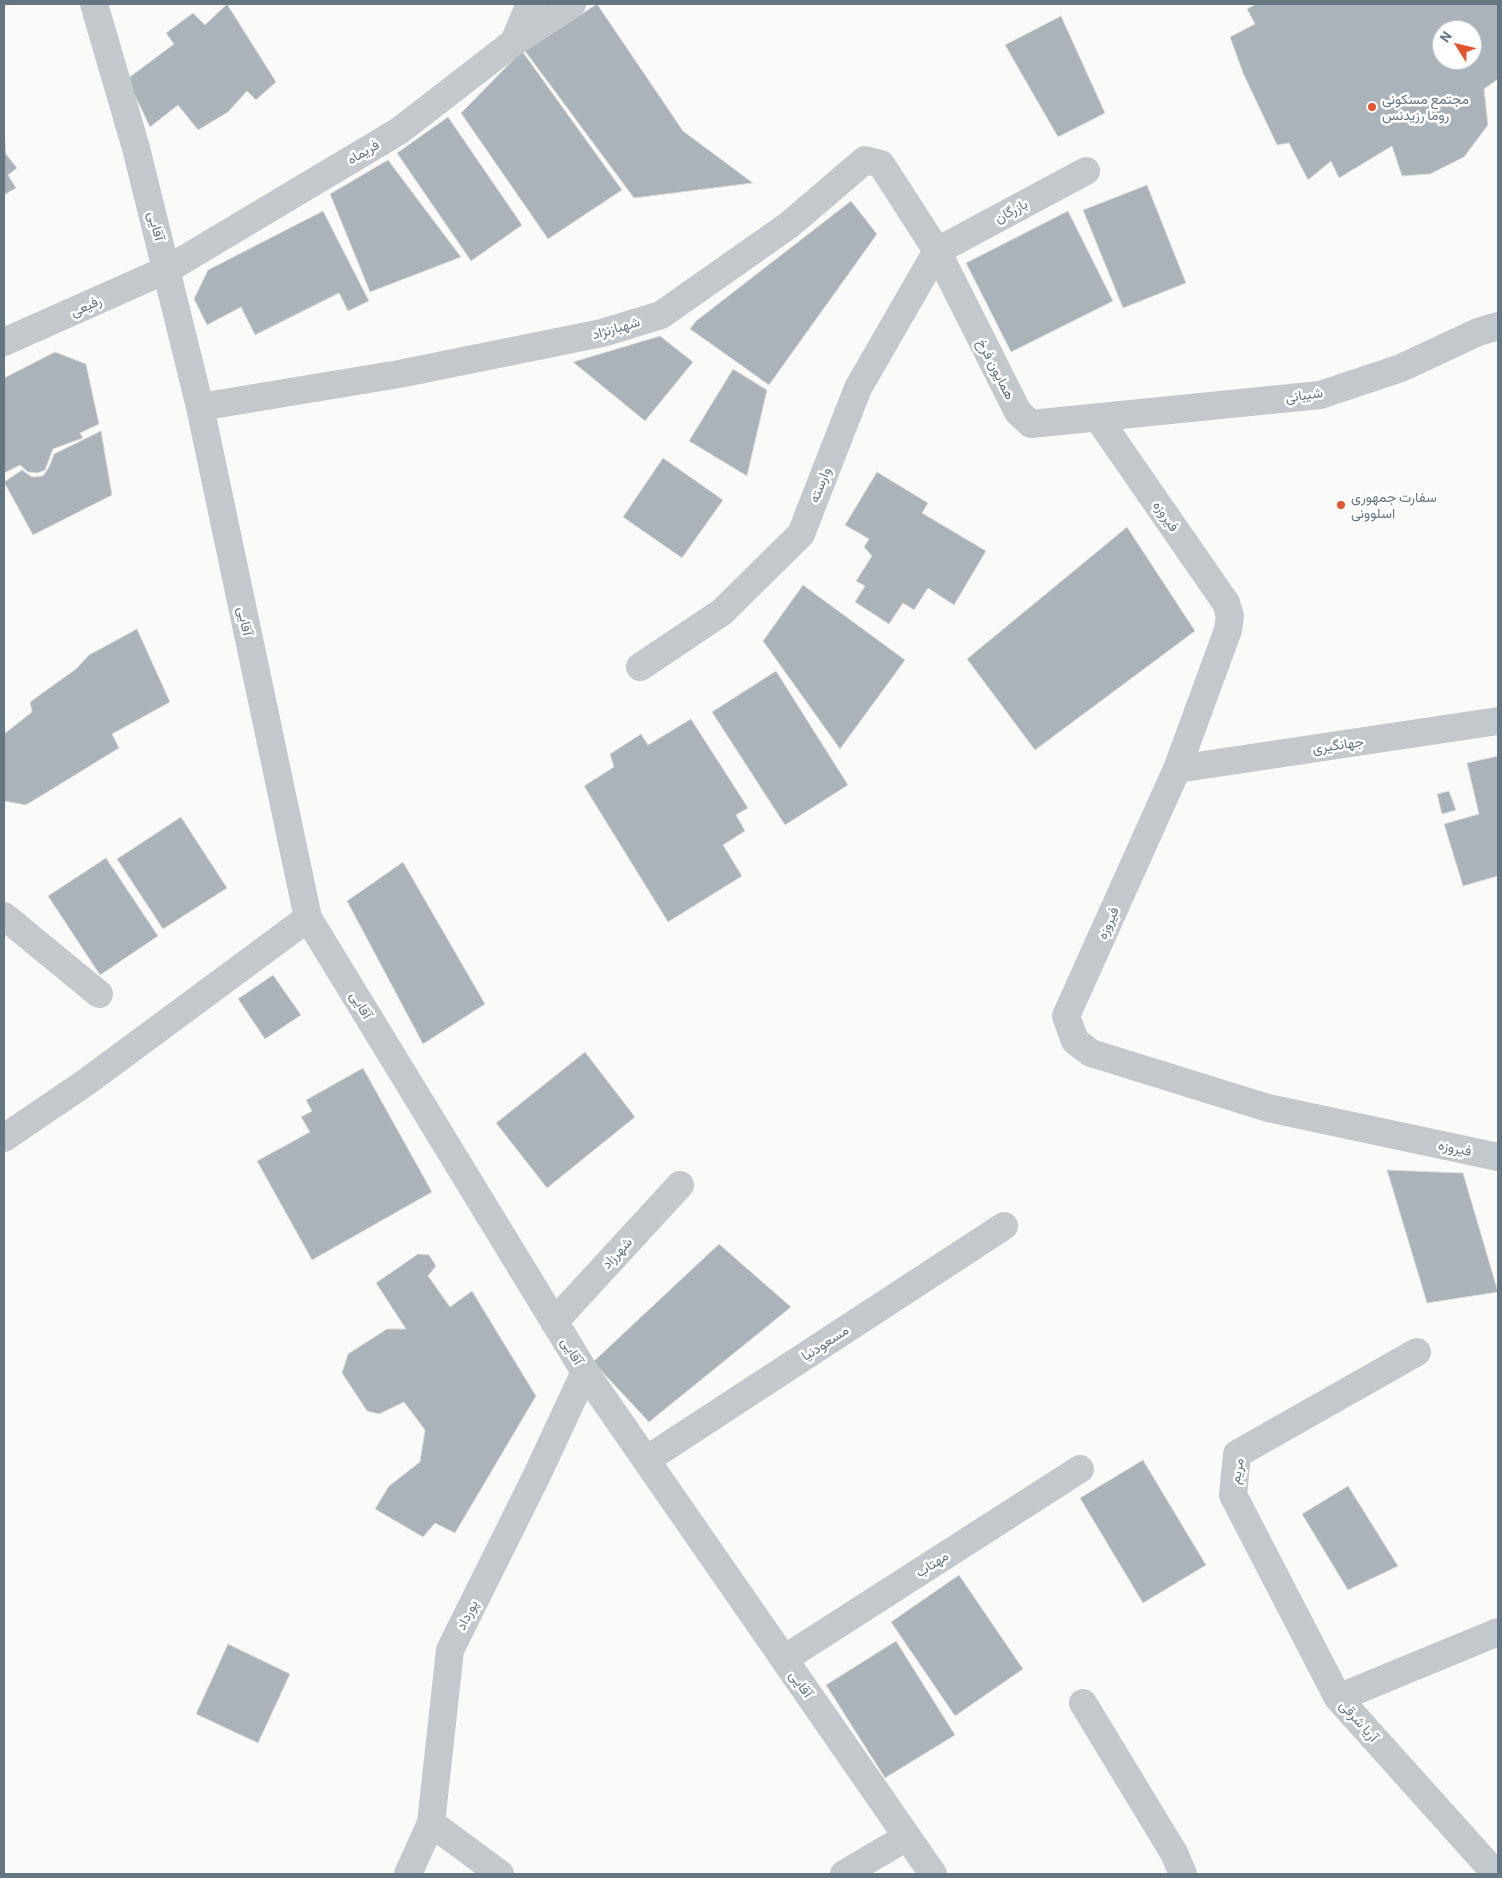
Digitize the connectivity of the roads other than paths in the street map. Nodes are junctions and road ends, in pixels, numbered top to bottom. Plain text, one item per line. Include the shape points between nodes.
1 (94, 4) edge
2 (530, 4) edge
3 (572, 4) edge
4 (514, 42) junction
5 (1086, 170) dead end
6 (937, 251) junction
7 (168, 269) junction
8 (1498, 326) edge
9 (4, 342) edge
10 (200, 407) junction
11 (1098, 418) junction
12 (640, 667) dead end
13 (1498, 721) edge
14 (1177, 769) junction
15 (4, 916) edge
16 (308, 918) junction
17 (99, 994) dead end
18 (4, 1138) edge
19 (1498, 1157) edge
20 (680, 1184) dead end
21 (1004, 1226) dead end
22 (554, 1322) junction
23 (1417, 1352) dead end
24 (585, 1372) junction
25 (646, 1460) junction
26 (1080, 1469) dead end
27 (1498, 1632) edge
28 (784, 1659) junction
29 (1338, 1698) junction
30 (1083, 1703) dead end
31 (431, 1824) junction
32 (907, 1837) junction
33 (408, 1874) edge
34 (500, 1874) edge
35 (844, 1874) edge
36 (933, 1874) edge
37 (1183, 1874) edge
38 (1496, 1874) edge

1 - 7 street, آقایی
2 - 4 street, فریماه
3 - 4 street
4 - 7 street, فریماه via 398,131
5 - 6 street, بازرگان
6 - 10 street, شهبازنژاد via 881,164 865,160 789,225 661,315 602,333 409,372
6 - 11 street, همایون فرخ via 1023,418 1031,424
6 - 12 street, وارسته via 858,388 801,534 722,612
7 - 9 street, رفیعی
7 - 10 street, آقایی
8 - 11 street, شیبانی via 1401,368 1320,394
10 - 16 street, آقایی
11 - 14 street, فیروزه via 1226,603 1230,616 1228,630
13 - 14 street, جهانگیری
14 - 19 street, فیروزه via 1066,1016 1075,1041 1092,1053 1268,1108
15 - 17 street
16 - 18 street via 85,1083
16 - 22 street, آقایی
20 - 22 street, شهرزاد
21 - 25 street, مسعودنیا
22 - 24 street, آقایی
23 - 29 street, مریم via 1237,1454 1233,1495
24 - 25 street, آقایی
24 - 31 street, پورداد via 450,1650
25 - 28 street, آقایی
26 - 28 street, مهتاب
27 - 29 street, آریا شرقی
28 - 32 street, آقایی
29 - 38 street, آریا شرقی
30 - 37 street via 1174,1853
31 - 33 street, پورداد
31 - 34 street
32 - 35 street
32 - 36 street, آقایی

